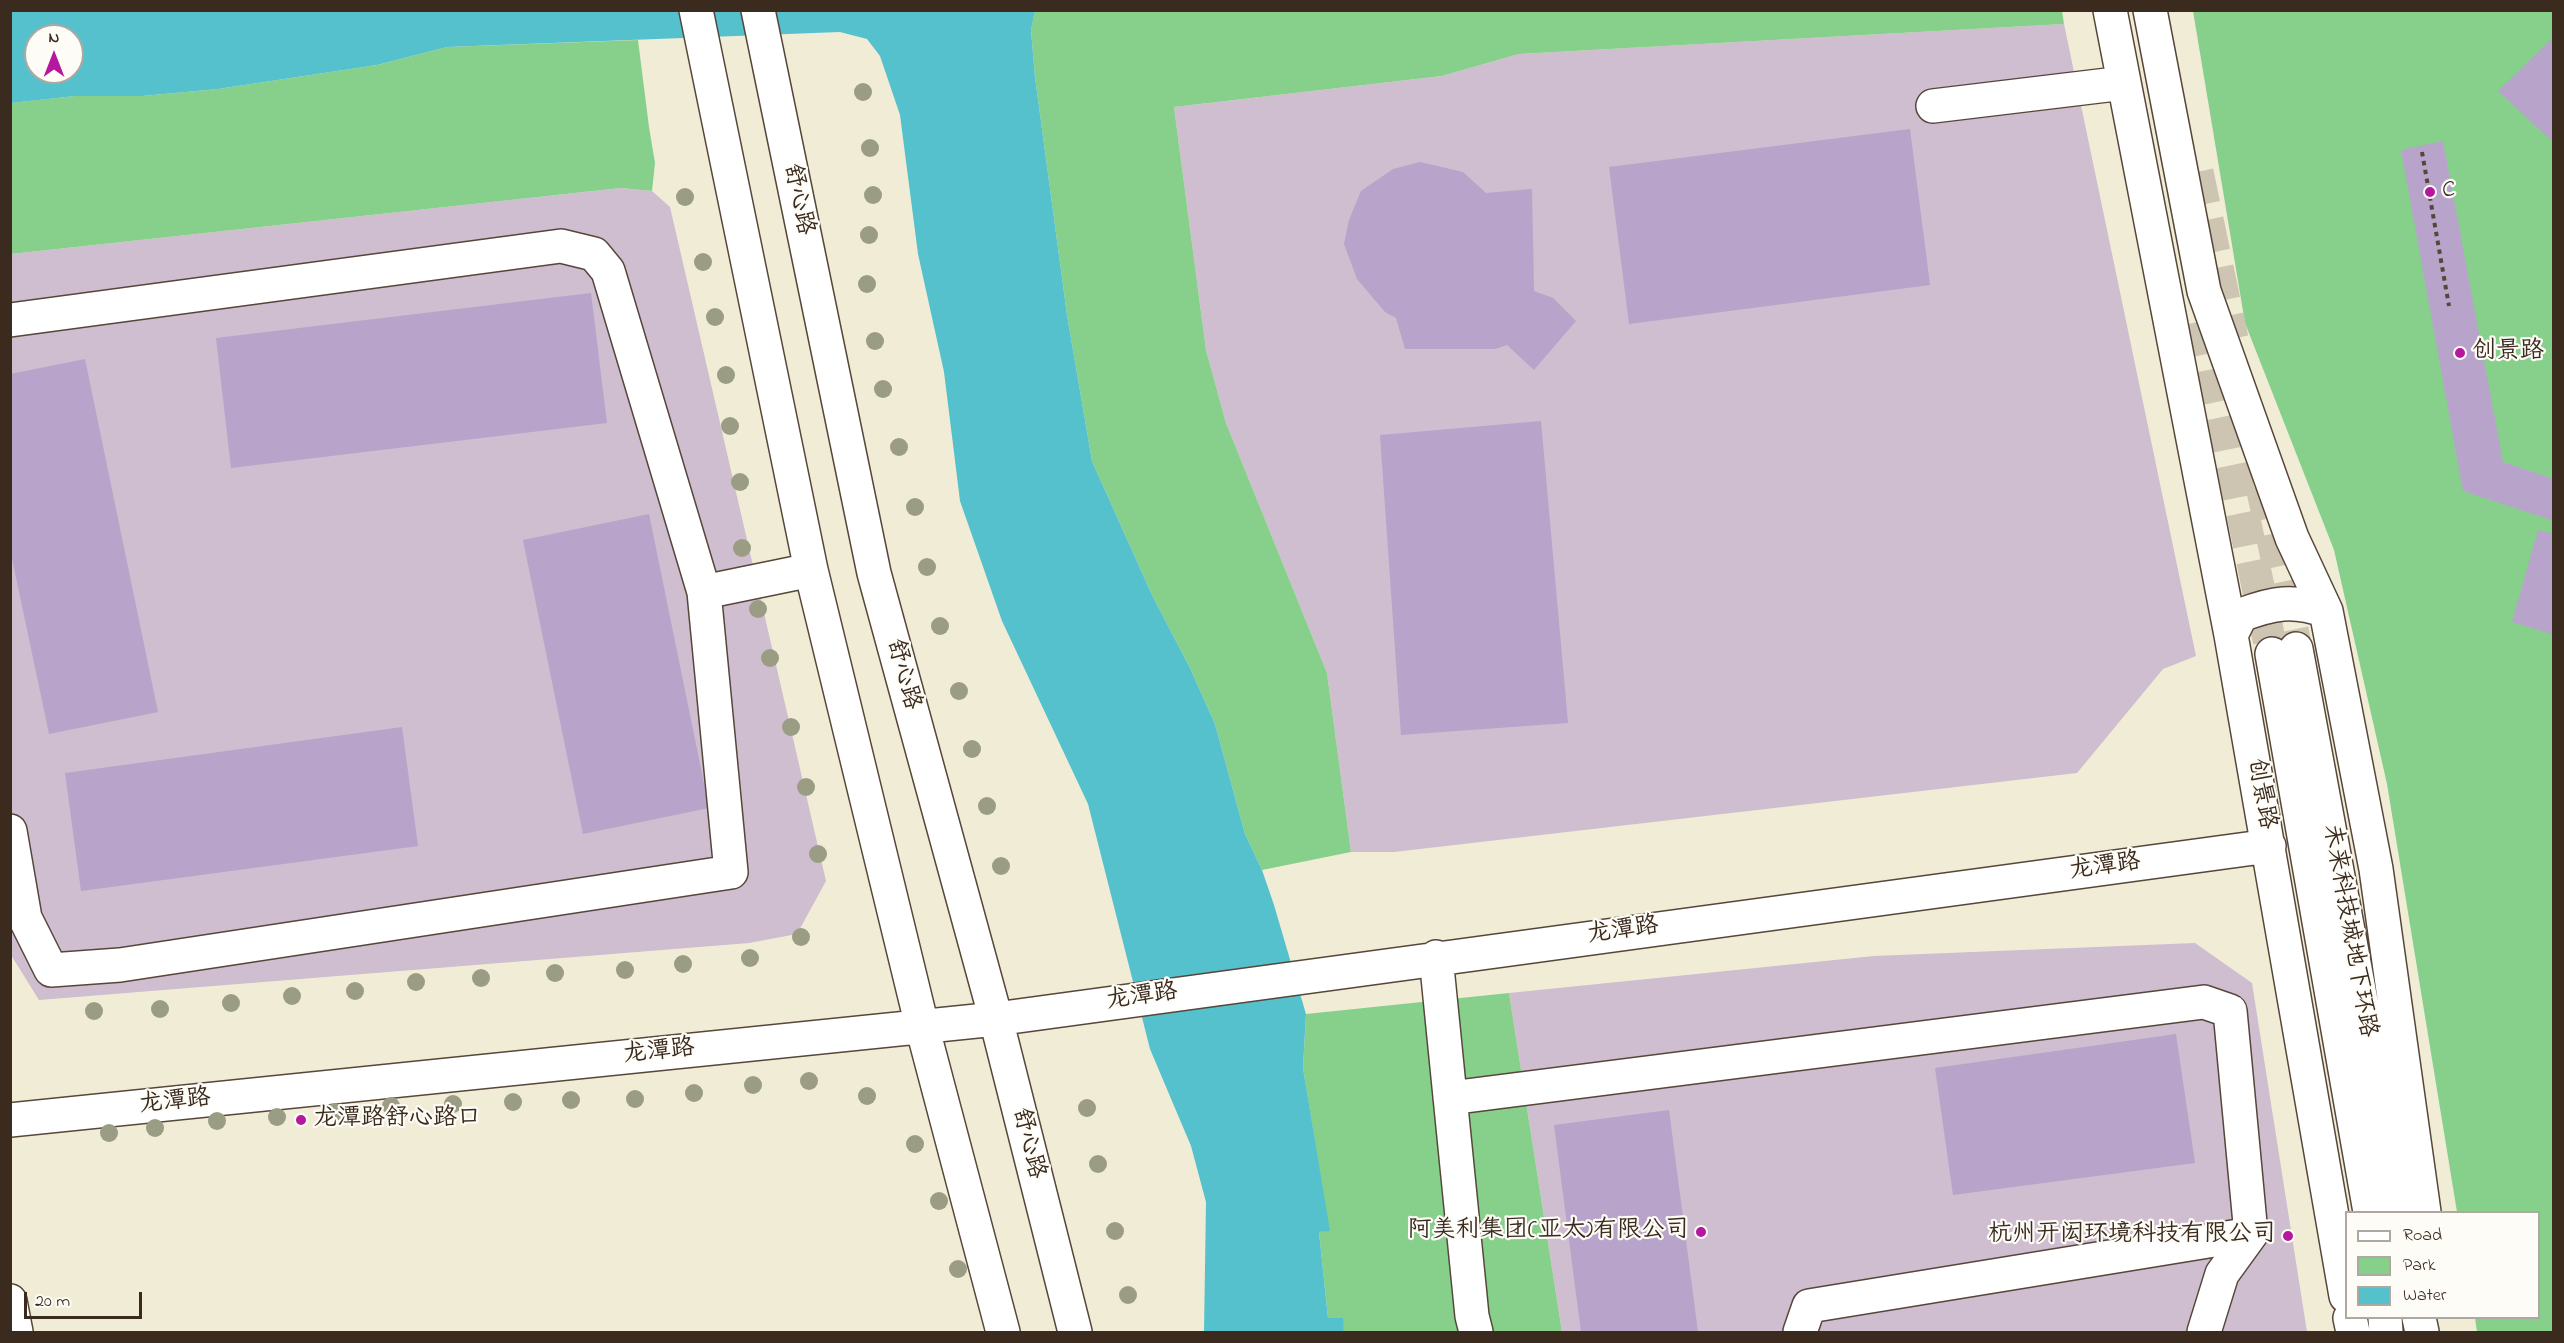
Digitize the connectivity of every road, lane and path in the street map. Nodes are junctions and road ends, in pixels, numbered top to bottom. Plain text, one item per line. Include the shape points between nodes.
1 (696, 10) edge
2 (758, 10) edge
3 (2110, 10) edge
4 (2150, 10) edge
5 (2124, 83) junction
6 (1933, 106) dead end
7 (2422, 152) dead end
8 (2449, 306) dead end
9 (10, 320) edge
10 (811, 570) junction
11 (704, 592) junction
12 (2326, 610) junction
13 (2231, 635) junction
14 (10, 831) edge
15 (2269, 846) junction
16 (1436, 957) junction
17 (996, 1018) junction
18 (922, 1026) junction
19 (1450, 1098) junction
20 (10, 1120) edge
21 (2370, 1211) edge
22 (2400, 1211) edge
23 (2424, 1211) edge
24 (2251, 1234) junction
25 (2345, 1290) edge
26 (10, 1301) edge
27 (16, 1332) edge
28 (1003, 1332) edge
29 (1075, 1332) edge
30 (1476, 1332) edge
31 (1800, 1332) edge
32 (2204, 1332) edge

1 - 10 street
2 - 17 street, 舒心路 via 874,573
3 - 5 street, 创景路
4 - 12 street via 2204,291 2292,538
5 - 6 street
5 - 13 street, 创景路
7 - 8 path
9 - 11 street via 561,246 594,254 608,271
10 - 11 street
10 - 18 street
11 - 14 street via 731,872 120,965 51,970 25,918
12 - 13 street via 2305,603 2271,604 2241,615
12 - 23 street via 2376,869
13 - 15 street, 创景路
15 - 16 street, 龙潭路
15 - 25 street, 创景路
16 - 17 street, 龙潭路
16 - 19 street
17 - 18 street, 龙潭路
17 - 29 street, 舒心路
18 - 20 street, 龙潭路
18 - 28 street
19 - 24 street via 2204,1002 2230,1011
19 - 30 street
21 - 22 street, 未来科技城地下环路 via 2284,652
24 - 31 street via 1809,1306
24 - 32 street via 2222,1274
26 - 27 street

